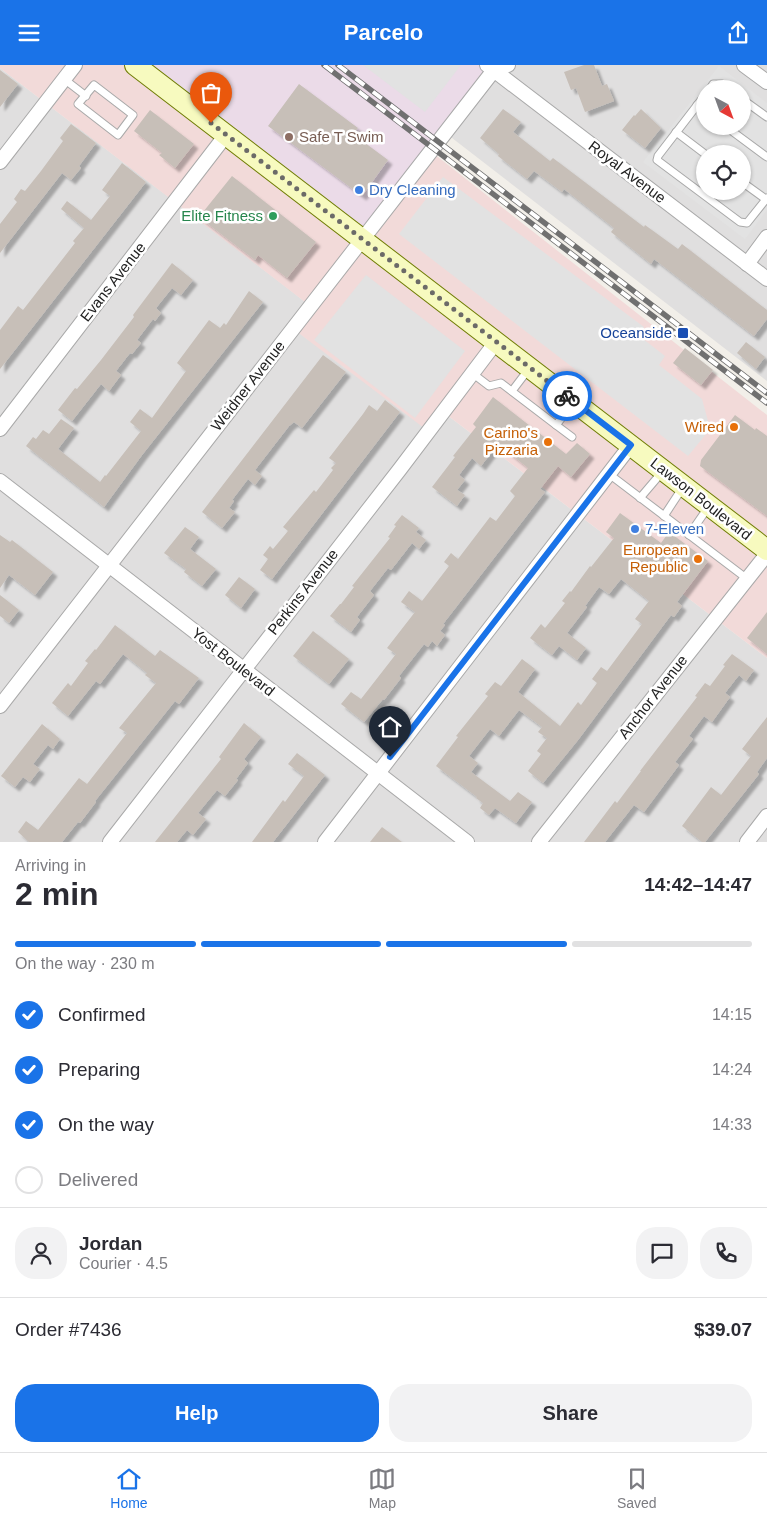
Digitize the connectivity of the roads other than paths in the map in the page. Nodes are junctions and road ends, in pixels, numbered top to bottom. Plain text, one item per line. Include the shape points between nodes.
1 (135, 65) edge
2 (508, 65) edge
3 (744, 65) edge
4 (492, 67) edge
5 (67, 70) edge
6 (767, 83) edge
7 (86, 95) junction
8 (751, 105) edge
9 (696, 106) edge
10 (767, 117) edge
11 (676, 133) junction
12 (226, 135) junction
13 (737, 135) edge
14 (696, 147) edge
15 (767, 157) edge
16 (0, 162) edge
17 (751, 188) edge
18 (767, 199) edge
19 (767, 237) edge
20 (362, 239) junction
21 (747, 264) junction
22 (767, 279) edge
23 (496, 342) junction
24 (530, 368) junction
25 (472, 373) junction
26 (512, 391) junction
27 (574, 402) junction
28 (556, 425) junction
29 (0, 429) edge
30 (572, 437) dead end
31 (631, 445) junction
32 (664, 470) junction
33 (609, 474) junction
34 (0, 481) edge
35 (684, 486) junction
36 (640, 498) junction
37 (710, 505) junction
38 (664, 516) junction
39 (689, 535) junction
40 (767, 550) edge
41 (767, 554) edge
42 (109, 566) junction
43 (746, 578) junction
44 (243, 669) junction
45 (0, 706) edge
46 (378, 773) junction
47 (767, 816) edge
48 (110, 842) edge
49 (325, 842) edge
50 (467, 842) edge
51 (540, 842) edge
52 (746, 842) edge

1 - 12 main road, Lawson Boulevard
2 - 4 street
3 - 6 street
4 - 20 street, Weidner Avenue
4 - 21 street, Royal Avenue
5 - 7 lane
5 - 16 street
7 - 7 lane via 78,105 118,135 133,115 94,85
8 - 10 lane
9 - 11 lane
11 - 14 lane
11 - 18 lane via 657,160 740,222 747,223
12 - 20 main road, Lawson Boulevard
12 - 29 street, Evans Avenue
13 - 15 lane
17 - 18 lane
19 - 21 street
20 - 23 main road, Lawson Boulevard
20 - 42 street, Weidner Avenue
21 - 22 street, Royal Avenue
23 - 24 main road, Lawson Boulevard
23 - 25 street, Perkins Avenue
24 - 26 lane
24 - 27 main road, Lawson Boulevard
25 - 26 lane via 489,386 502,383
25 - 44 street, Perkins Avenue
26 - 28 lane
27 - 28 lane
27 - 31 main road, Lawson Boulevard
28 - 30 lane
31 - 32 main road, Lawson Boulevard
31 - 33 street
32 - 35 main road, Lawson Boulevard
32 - 36 lane
33 - 36 lane
33 - 46 street
34 - 42 street, Yost Boulevard
35 - 37 main road, Lawson Boulevard
35 - 38 lane
36 - 38 lane
37 - 39 lane
37 - 40 main road, Lawson Boulevard
38 - 39 lane
39 - 43 lane
41 - 43 street, Anchor Avenue
42 - 44 street, Yost Boulevard
42 - 45 street, Weidner Avenue
43 - 51 street, Anchor Avenue
44 - 46 street, Yost Boulevard
44 - 48 street, Perkins Avenue
46 - 49 street
46 - 50 street, Yost Boulevard
47 - 52 street

